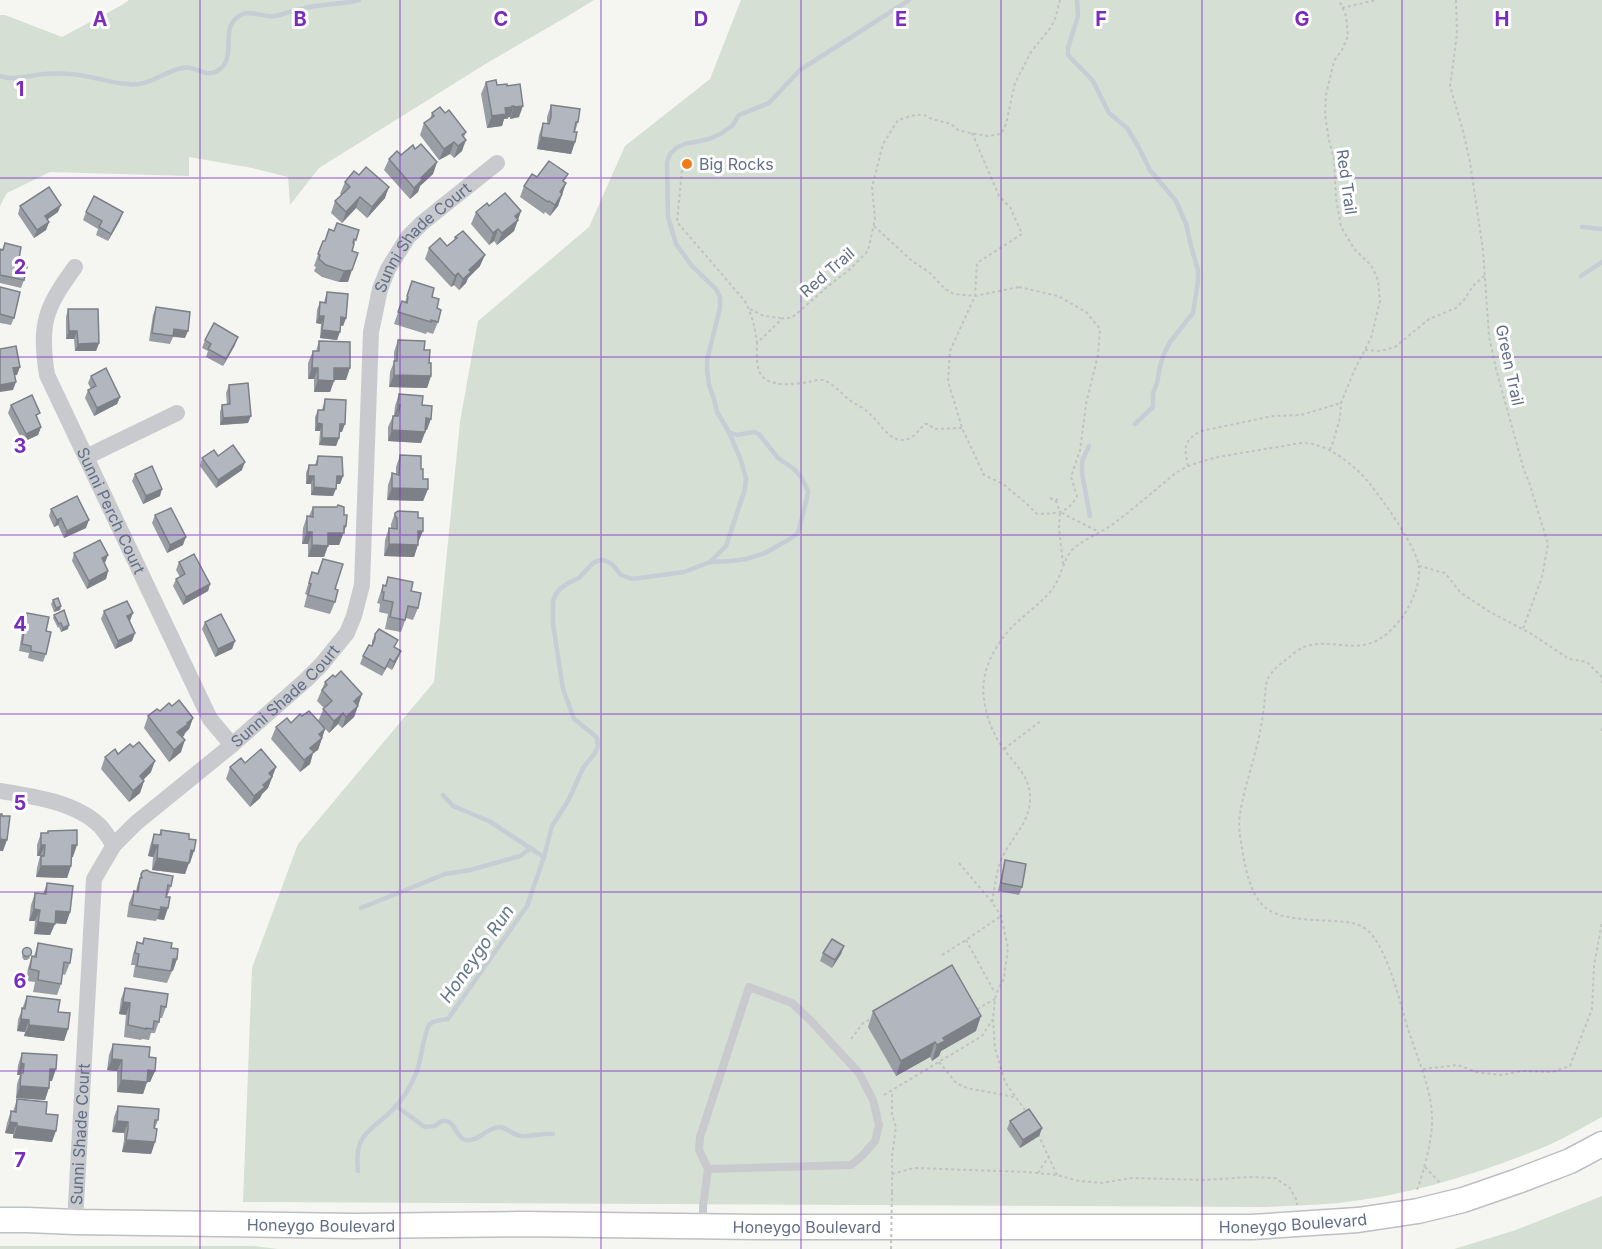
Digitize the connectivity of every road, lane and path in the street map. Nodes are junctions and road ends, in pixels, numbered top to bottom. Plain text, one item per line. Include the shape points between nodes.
1 (1059, 0) edge
2 (1339, 0) edge
3 (1376, 0) edge
4 (1456, 0) edge
5 (1342, 8) junction
6 (972, 133) junction
7 (497, 163) dead end
8 (682, 170) dead end
9 (873, 225) junction
10 (75, 267) dead end
11 (1485, 275) junction
12 (975, 296) junction
13 (750, 309) junction
14 (783, 318) junction
15 (757, 343) junction
16 (1365, 350) junction
17 (1341, 403) junction
18 (177, 413) dead end
19 (962, 428) junction
20 (1330, 450) junction
21 (86, 457) junction
22 (1188, 466) junction
23 (1059, 496) dead end
24 (1050, 498) dead end
25 (1056, 501) junction
26 (1060, 512) junction
27 (1099, 532) junction
28 (1419, 566) junction
29 (1063, 567) junction
30 (1523, 629) junction
31 (1602, 684) edge
32 (1042, 720) dead end
33 (1602, 728) edge
34 (1602, 733) edge
35 (232, 745) junction
36 (1004, 750) junction
37 (0, 791) edge
38 (114, 845) junction
39 (958, 863) dead end
40 (992, 902) junction
41 (1001, 916) junction
42 (1602, 922) edge
43 (966, 940) junction
44 (942, 955) dead end
45 (996, 994) junction
46 (995, 999) junction
47 (969, 1013) edge
48 (874, 1017) edge
49 (993, 1018) junction
50 (850, 1039) dead end
51 (939, 1062) junction
52 (1423, 1069) junction
53 (892, 1092) junction
54 (1016, 1097) junction
55 (873, 1100) junction
56 (1028, 1115) edge
57 (1038, 1132) edge
58 (1602, 1144) edge
59 (1049, 1156) junction
60 (1425, 1167) junction
61 (708, 1169) junction
62 (1038, 1173) junction
63 (892, 1174) junction
64 (1057, 1175) junction
65 (1441, 1184) dead end
66 (1417, 1190) dead end
67 (1298, 1205) dead end
68 (0, 1220) edge
69 (75, 1222) junction
70 (703, 1226) junction
71 (891, 1249) edge

1 - 6 path, Red Trail via 1051,27 1031,52 1015,83 1004,130 988,136
2 - 5 path, Red Trail
3 - 5 path
4 - 11 path, Green Trail via 1457,34 1450,86 1470,162
5 - 16 path, Red Trail via 1348,36 1334,61 1325,115 1341,227 1378,280 1380,301
6 - 9 path, Red Trail via 924,115 898,120 879,154 872,187
6 - 12 path via 999,196 1010,207 1022,234 977,263
7 - 35 street, Sunni Shade Court via 408,237 380,289 370,332 362,585 347,633 306,680
8 - 13 path via 677,222
9 - 12 path via 945,289
9 - 14 path, Red Trail via 868,251 861,259 794,316
10 - 21 street, Sunni Perch Court via 53,299 43,328 43,349 47,375
11 - 16 path via 1456,308 1429,319 1395,347
11 - 30 path, Green Trail via 1489,336 1496,369 1548,544 1542,577
12 - 19 path via 950,351 948,381
12 - 26 path via 1019,287 1058,296 1086,312 1100,329 1080,450 1071,477 1077,496 1072,505
13 - 14 path via 764,316
13 - 15 path
14 - 15 path, Red Trail
15 - 19 path via 760,375 766,380 822,380 870,413 894,438 909,439 925,424 934,429
16 - 17 path, Red Trail
17 - 20 path, Red Trail
17 - 22 path via 1301,415 1273,416 1201,431 1186,442
18 - 21 street
19 - 26 path via 984,475 1003,484 1037,514
20 - 22 path via 1313,443 1299,443
20 - 28 path via 1364,476 1409,542
21 - 35 street, Sunni Perch Court via 210,719
22 - 27 path
23 - 25 path
24 - 25 path
25 - 26 path
26 - 27 path
26 - 29 path
27 - 29 path via 1072,550
28 - 30 path via 1445,573 1461,593
28 - 52 path via 1417,588 1406,611 1385,636 1371,644 1355,646 1312,644 1271,672 1265,684 1258,740 1239,817 1249,884 1264,907 1300,920 1354,922 1370,932 1390,968
29 - 36 path via 1052,589 996,647 983,679 987,716
30 - 31 path via 1569,659 1587,662 1602,677
32 - 36 path
33 - 34 path
35 - 38 street, Sunni Shade Court
36 - 40 path via 1027,780 1030,803 1028,814 1002,858
37 - 38 street via 52,801 83,814
38 - 69 street, Sunni Shade Court via 94,879
39 - 40 path
40 - 41 path
41 - 43 path
41 - 45 path via 1008,948 1004,978
42 - 52 path via 1593,966 1592,1009 1570,1066 1552,1072 1501,1075 1458,1065
43 - 44 path
43 - 45 path
45 - 46 path
46 - 47 path
46 - 49 path
48 - 50 path via 863,1023
49 - 51 path via 982,1036
49 - 54 path via 995,1048 1005,1082
51 - 53 path
51 - 54 path via 956,1083 967,1089
52 - 60 path via 1432,1120
53 - 55 path
53 - 63 path via 896,1127
54 - 56 path
55 - 61 lane via 879,1125 874,1142 851,1165
55 - 61 lane via 859,1073 792,1003 749,987 700,1137 699,1150
57 - 59 path
58 - 70 main road, Honeygo Boulevard via 1570,1161 1463,1200 1358,1220 1252,1227
59 - 62 path
59 - 64 path
60 - 65 path
60 - 66 path
61 - 70 lane
62 - 63 path via 914,1168
62 - 64 path
63 - 71 path, bridge
64 - 67 path via 1102,1183 1132,1178 1275,1178 1290,1188
68 - 69 main road, Honeygo Boulevard
69 - 70 main road, Honeygo Boulevard

